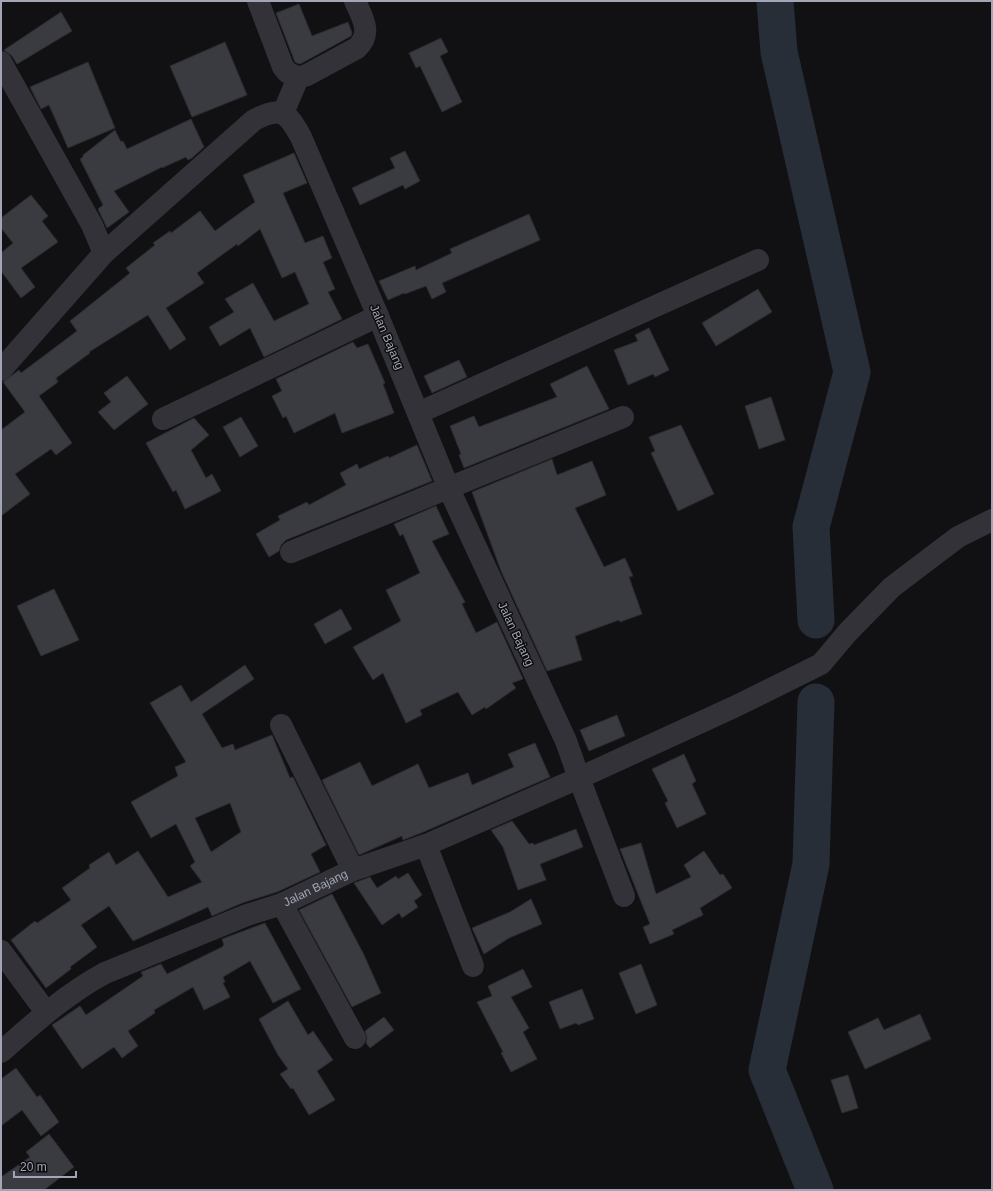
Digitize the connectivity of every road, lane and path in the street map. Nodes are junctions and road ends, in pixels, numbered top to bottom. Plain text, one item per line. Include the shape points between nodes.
1 (258, 1) edge
2 (355, 1) edge
3 (1, 62) edge
4 (298, 78) junction
5 (283, 113) junction
6 (104, 253) junction
7 (758, 260) dead end
8 (378, 316) junction
9 (1, 370) edge
10 (418, 413) junction
11 (623, 417) dead end
12 (164, 419) dead end
13 (449, 489) junction
14 (992, 520) edge
15 (290, 552) dead end
16 (281, 724) dead end
17 (579, 778) junction
18 (426, 846) junction
19 (353, 870) junction
20 (624, 896) dead end
21 (282, 904) junction
22 (1, 951) edge
23 (473, 966) dead end
24 (46, 1012) junction
25 (355, 1038) dead end
26 (1, 1052) edge

1 - 4 street via 284,67 287,72
2 - 4 street via 366,26 363,42 357,48 307,76
3 - 6 street via 92,225
4 - 5 street
5 - 6 street via 270,112 254,120
5 - 8 street, Jalan Bajang via 293,122 301,137
6 - 9 street
7 - 10 street
8 - 10 street, Jalan Bajang
8 - 12 street
10 - 13 street, Jalan Bajang
11 - 13 street
13 - 15 street
13 - 17 street, Jalan Bajang via 566,741
14 - 17 street via 958,537 892,586 821,664
16 - 19 street
17 - 18 street, Jalan Bajang
17 - 20 street
18 - 19 street, Jalan Bajang
18 - 23 street
19 - 21 street, Jalan Bajang
21 - 24 street, Jalan Bajang via 247,915 105,972 83,984
21 - 25 street
22 - 24 street
24 - 26 street, Jalan Bajang

